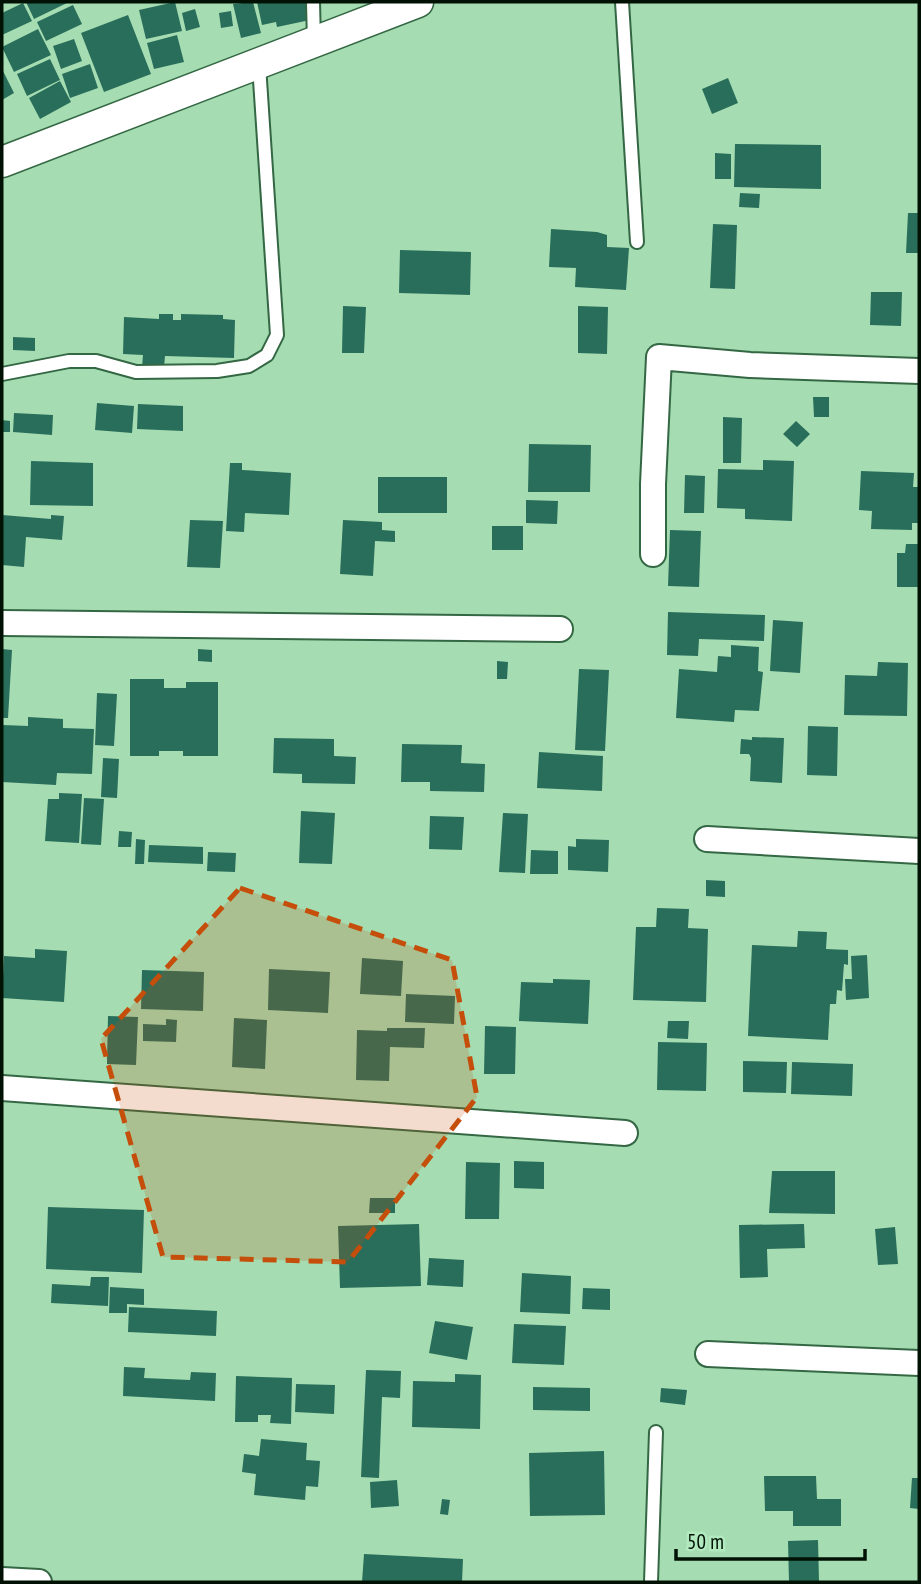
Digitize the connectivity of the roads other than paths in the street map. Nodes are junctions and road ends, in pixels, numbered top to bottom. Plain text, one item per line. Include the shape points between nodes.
1 (313, 2) edge
2 (418, 2) edge
3 (622, 2) edge
4 (313, 42) junction
5 (259, 61) junction
6 (2, 162) edge
7 (637, 242) dead end
8 (919, 371) edge
9 (2, 374) edge
10 (653, 554) dead end
11 (2, 623) edge
12 (560, 629) dead end
13 (707, 839) dead end
14 (919, 851) edge
15 (2, 1088) edge
16 (625, 1133) dead end
17 (708, 1354) dead end
18 (919, 1363) edge
19 (656, 1432) dead end
20 (2, 1580) edge
21 (39, 1582) edge
22 (651, 1582) edge

1 - 4 lane
2 - 4 street
3 - 7 lane
4 - 5 street
5 - 6 street
5 - 9 lane via 277,335 267,355 248,366 217,371 135,372 96,361
8 - 10 street via 659,357
11 - 12 street
13 - 14 street
15 - 16 street
17 - 18 street
19 - 22 lane
20 - 21 street

